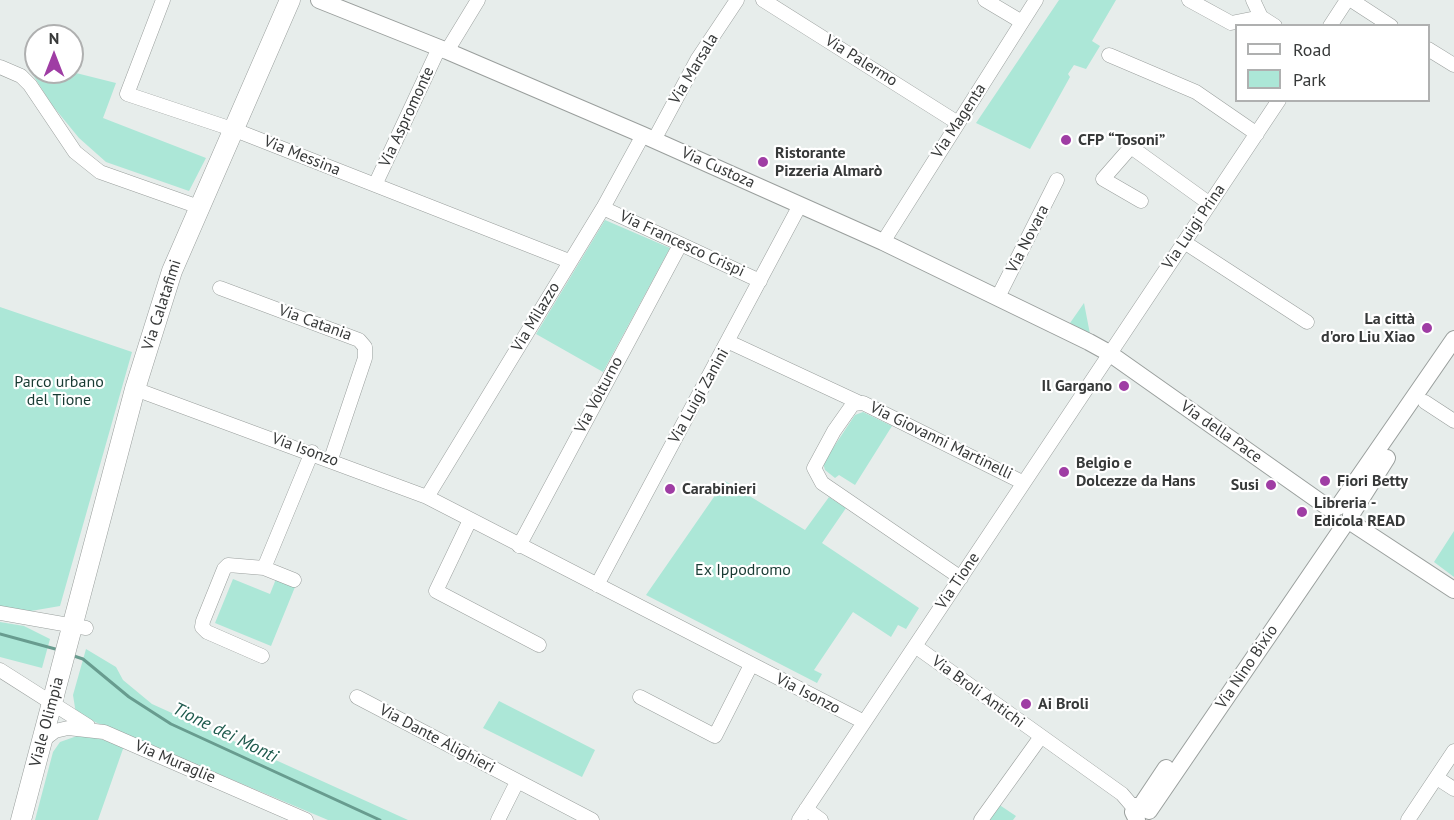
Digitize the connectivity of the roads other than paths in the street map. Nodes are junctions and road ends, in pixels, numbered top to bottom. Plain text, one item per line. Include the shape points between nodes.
1 (163, 0) edge
2 (290, 0) edge
3 (319, 0) edge
4 (478, 0) edge
5 (737, 0) edge
6 (763, 0) edge
7 (985, 0) edge
8 (1036, 0) edge
9 (1189, 0) edge
10 (1253, 0) edge
11 (1349, 0) edge
12 (1261, 17) junction
13 (1022, 22) junction
14 (1272, 24) edge
15 (1331, 24) edge
16 (1388, 24) edge
17 (443, 49) junction
18 (1430, 50) edge
19 (1109, 55) dead end
20 (1454, 65) edge
21 (0, 67) edge
22 (1278, 102) edge
23 (958, 123) junction
24 (235, 130) junction
25 (1257, 134) junction
26 (648, 137) junction
27 (1057, 180) dead end
28 (375, 185) junction
29 (1141, 201) dead end
30 (1210, 204) junction
31 (800, 205) junction
32 (199, 207) junction
33 (603, 208) junction
34 (883, 242) junction
35 (1184, 242) junction
36 (680, 245) junction
37 (569, 261) junction
38 (760, 281) junction
39 (220, 288) dead end
40 (998, 297) junction
41 (1307, 322) dead end
42 (1454, 339) edge
43 (729, 342) junction
44 (1109, 353) junction
45 (1454, 359) edge
46 (135, 389) junction
47 (858, 402) junction
48 (1425, 402) junction
49 (1454, 422) edge
50 (312, 452) junction
51 (331, 459) junction
52 (1022, 482) junction
53 (427, 497) junction
54 (1341, 516) junction
55 (470, 520) junction
56 (519, 546) junction
57 (264, 568) junction
58 (961, 578) junction
59 (294, 580) dead end
60 (597, 585) junction
61 (1454, 590) edge
62 (0, 613) edge
63 (79, 626) junction
64 (539, 645) dead end
65 (915, 646) junction
66 (262, 656) dead end
67 (752, 665) junction
68 (0, 670) edge
69 (357, 697) dead end
70 (640, 697) dead end
71 (52, 704) junction
72 (864, 722) junction
73 (104, 732) junction
74 (1040, 738) junction
75 (42, 741) junction
76 (1454, 752) edge
77 (1437, 778) junction
78 (517, 782) junction
79 (1454, 789) edge
80 (802, 815) edge
81 (1141, 815) edge
82 (21, 820) edge
83 (306, 820) edge
84 (498, 820) edge
85 (592, 820) edge
86 (821, 820) edge
87 (981, 820) edge
88 (1408, 820) edge

1 - 24 street, Via Messina via 127,94
2 - 24 main road, Via Calatafimi
3 - 17 street, Via Custoza
4 - 17 street, Via Aspromonte
5 - 26 street, Via Marsala
6 - 23 street, Via Palermo
7 - 13 street
8 - 13 street, Via Magenta
9 - 12 street via 1231,23
10 - 12 street
11 - 15 street
11 - 16 street
12 - 14 street
13 - 23 street, Via Magenta
17 - 26 street, Via Custoza
17 - 28 street, Via Aspromonte
18 - 20 street
19 - 25 street via 1196,92
21 - 32 street via 21,76 30,85 75,152 100,172
22 - 25 street, Via Luigi Prina
23 - 34 street, Via Magenta
24 - 28 street, Via Messina
24 - 32 main road, Via Calatafimi
25 - 30 street, Via Luigi Prina
26 - 31 street, Via Custoza
26 - 33 street, Via Milazzo
27 - 40 street, Via Novara
28 - 37 street, Via Messina
29 - 30 street via 1103,179 1131,147
30 - 35 street, Via Luigi Prina
31 - 34 street, Via Custoza
31 - 38 street, Via Luigi Zanini
32 - 46 main road, Via Calatafimi via 172,271
33 - 36 street, Via Francesco Crispi
33 - 37 street, Via Milazzo
34 - 40 street, Via Custoza
35 - 41 street
35 - 44 street, Via Luigi Prina
36 - 38 street, Via Francesco Crispi
36 - 56 street, Via Volturno
37 - 53 street, Via Milazzo
38 - 43 street, Via Luigi Zanini
39 - 51 street, Via Catania via 359,340 365,347 365,358
40 - 44 street, Via Custoza
42 - 54 street, Via Nino Bixio
43 - 47 street, Via Giovanni Martinelli
43 - 60 street, Via Luigi Zanini
44 - 52 street, Via Tione
44 - 54 street, Via della Pace
45 - 48 street, Via Nino Bixio
46 - 50 street, Via Isonzo
46 - 63 main road, Via Calatafimi
47 - 52 street, Via Giovanni Martinelli
47 - 58 street, Via Giovanni Martinelli via 816,460 816,475 822,483
48 - 49 street
48 - 54 street, Via Nino Bixio
50 - 51 street, Via Isonzo
50 - 57 street
51 - 53 street, Via Isonzo
52 - 58 street, Via Tione
53 - 55 street, Via Isonzo
54 - 61 street, Via della Pace
54 - 81 street, Via Nino Bixio
55 - 56 street, Via Isonzo
55 - 64 street via 436,591
56 - 60 street, Via Isonzo
57 - 59 street
57 - 66 street via 234,564 224,568 202,627
58 - 65 street, Via Tione
60 - 67 street, Via Isonzo
62 - 63 street
63 - 71 main road, Viale Olimpia
65 - 72 street, Via Tione
65 - 74 street, Via Broli Antichi
67 - 70 street via 715,736
67 - 72 street, Via Isonzo
68 - 71 street
69 - 78 street, Via Dante Alighieri
71 - 73 street via 77,721
71 - 75 main road, Viale Olimpia
72 - 80 street, Via Tione
73 - 75 street, Via Muraglie via 68,728 55,731
73 - 83 street, Via Muraglie
74 - 81 street, Via Broli Antichi via 1122,794
74 - 87 street, Via Broli Antichi
75 - 82 main road, Viale Olimpia
76 - 77 street
77 - 79 street
77 - 88 street
78 - 84 street
78 - 85 street, Via Dante Alighieri
80 - 86 street, Via Tione

